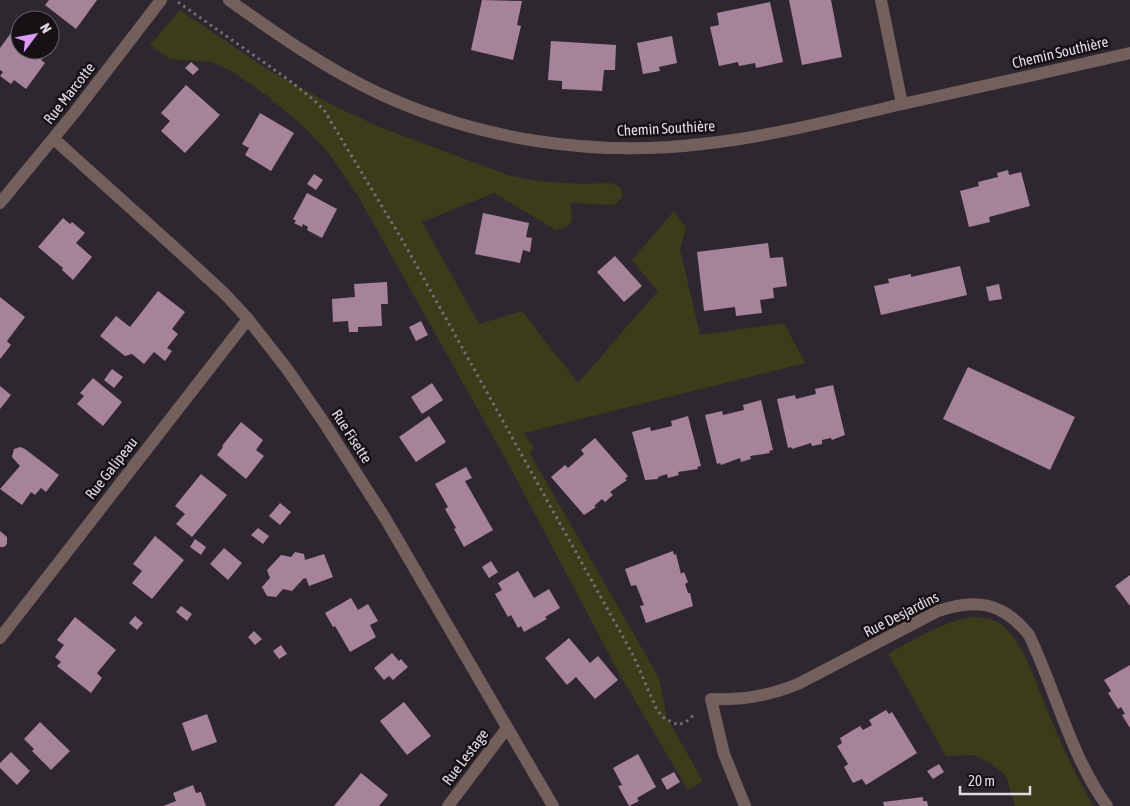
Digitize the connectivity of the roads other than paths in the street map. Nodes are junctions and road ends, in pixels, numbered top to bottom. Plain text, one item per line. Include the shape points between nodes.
1 (160, 0) edge
2 (229, 0) edge
3 (881, 0) edge
4 (1130, 54) edge
5 (902, 104) junction
6 (54, 139) junction
7 (0, 203) edge
8 (248, 319) junction
9 (0, 638) edge
10 (507, 728) junction
11 (448, 806) edge
12 (553, 806) edge
13 (745, 806) edge
14 (1107, 806) edge

1 - 6 street, Rue Marcotte
2 - 5 street, Chemin Southière via 306,53 379,93 457,123 538,142 621,149 704,144 803,127
3 - 5 street
4 - 5 street, Chemin Southière
6 - 7 street, Rue Marcotte
6 - 8 street, Rue Fisette via 200,270
8 - 9 street, Rue Galipeau
8 - 10 street, Rue Fisette via 287,369 355,469
10 - 11 street, Rue Lestage
10 - 12 street, Rue Fisette
13 - 14 street, Rue Desjardins via 724,754 711,699 733,700 778,692 938,611 970,603 990,606 1009,615 1029,635 1072,740

